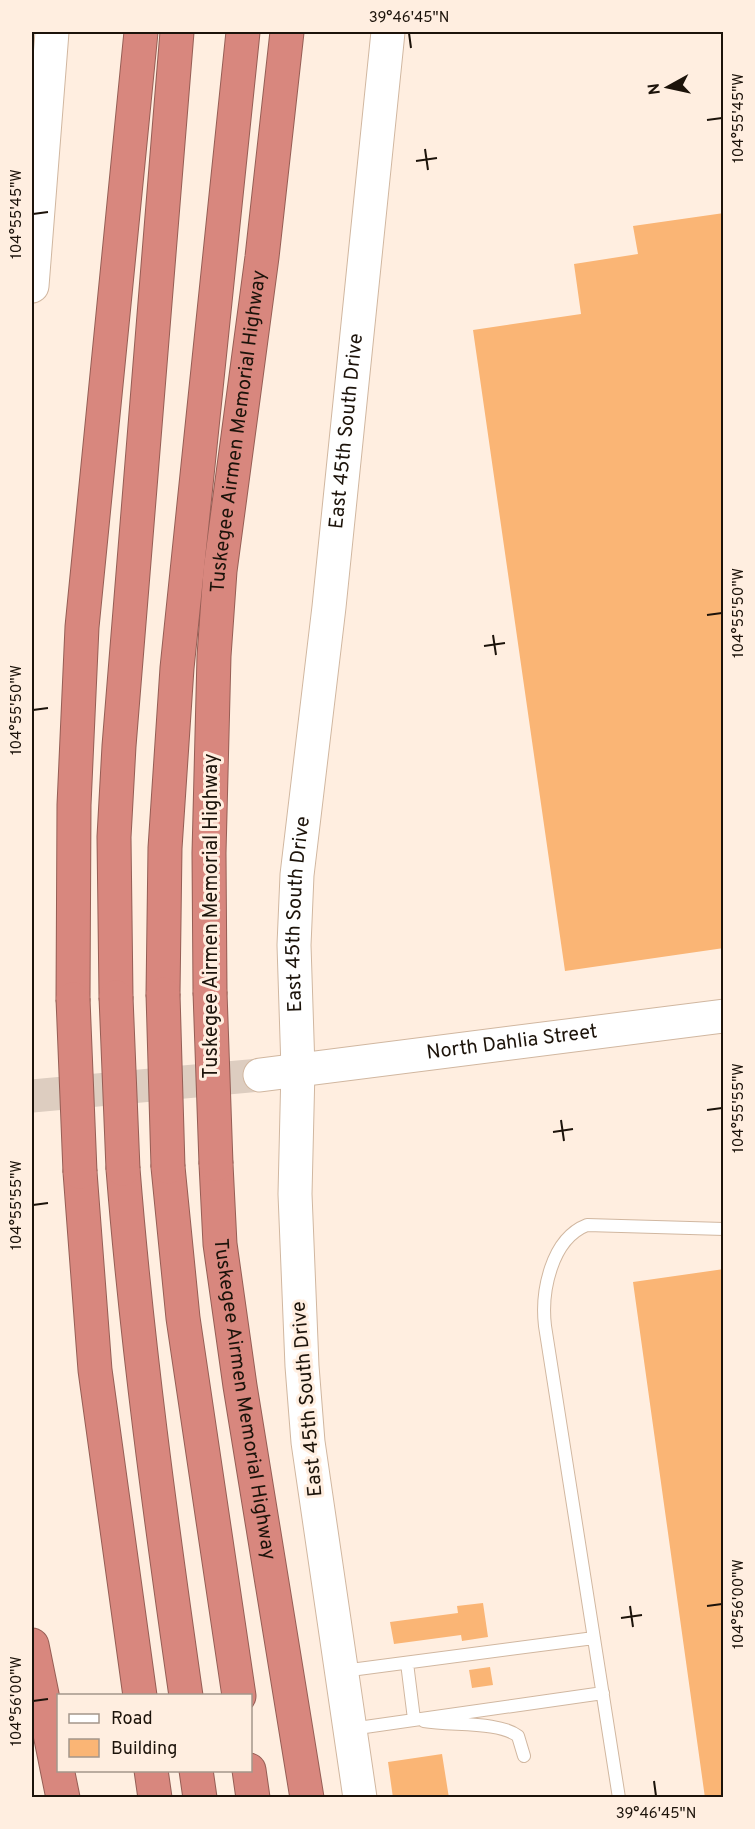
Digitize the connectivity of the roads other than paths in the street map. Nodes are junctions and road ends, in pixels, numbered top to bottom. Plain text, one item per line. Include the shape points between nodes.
1 (52, 32) edge
2 (122, 32) edge
3 (141, 32) edge
4 (177, 32) edge
5 (243, 32) edge
6 (388, 32) edge
7 (288, 36) edge
8 (32, 286) edge
9 (103, 406) junction
10 (723, 1016) edge
11 (298, 1069) junction
12 (260, 1075) tunnel mouth
13 (723, 1229) edge
14 (594, 1638) junction
15 (32, 1640) edge
16 (32, 1645) edge
17 (407, 1663) junction
18 (342, 1671) junction
19 (603, 1693) junction
20 (140, 1694) edge
21 (186, 1694) edge
22 (239, 1694) edge
23 (414, 1719) junction
24 (350, 1729) junction
25 (524, 1756) dead end
26 (57, 1768) edge
27 (58, 1772) edge
28 (151, 1772) edge
29 (196, 1772) edge
30 (249, 1772) edge
31 (49, 1797) edge
32 (63, 1797) edge
33 (155, 1797) edge
34 (200, 1797) edge
35 (253, 1797) edge
36 (308, 1797) edge
37 (360, 1797) edge
38 (619, 1797) edge

1 - 8 main road
2 - 9 highway
3 - 9 highway
4 - 21 highway, bridge via 118,746 114,837 123,1169 142,1361
5 - 22 highway, bridge via 177,668 165,848 163,994 168,1167 183,1318
6 - 11 main road, East 45th South Drive via 329,607 297,875 294,945
7 - 36 highway, Tuskegee Airmen Memorial Highway, bridge via 220,571 209,841 210,992 220,1244
9 - 20 highway, bridge via 82,627 74,817 73,999 80,1172 95,1370
10 - 11 main road, North Dahlia Street
11 - 12 main road, North Dahlia Street
11 - 18 main road, East 45th South Drive via 295,1194 302,1366 308,1442
13 - 14 lane via 587,1225 570,1238 547,1278 544,1317
14 - 17 lane
14 - 19 lane
15 - 16 main road
16 - 26 highway
16 - 31 main road
17 - 18 lane
17 - 23 lane
18 - 24 main road, East 45th South Drive
19 - 23 lane
19 - 38 lane
23 - 24 lane
23 - 25 lane via 448,1726 504,1728 518,1736
24 - 37 main road, East 45th South Drive
27 - 32 highway
28 - 33 highway
29 - 34 highway
30 - 35 highway

